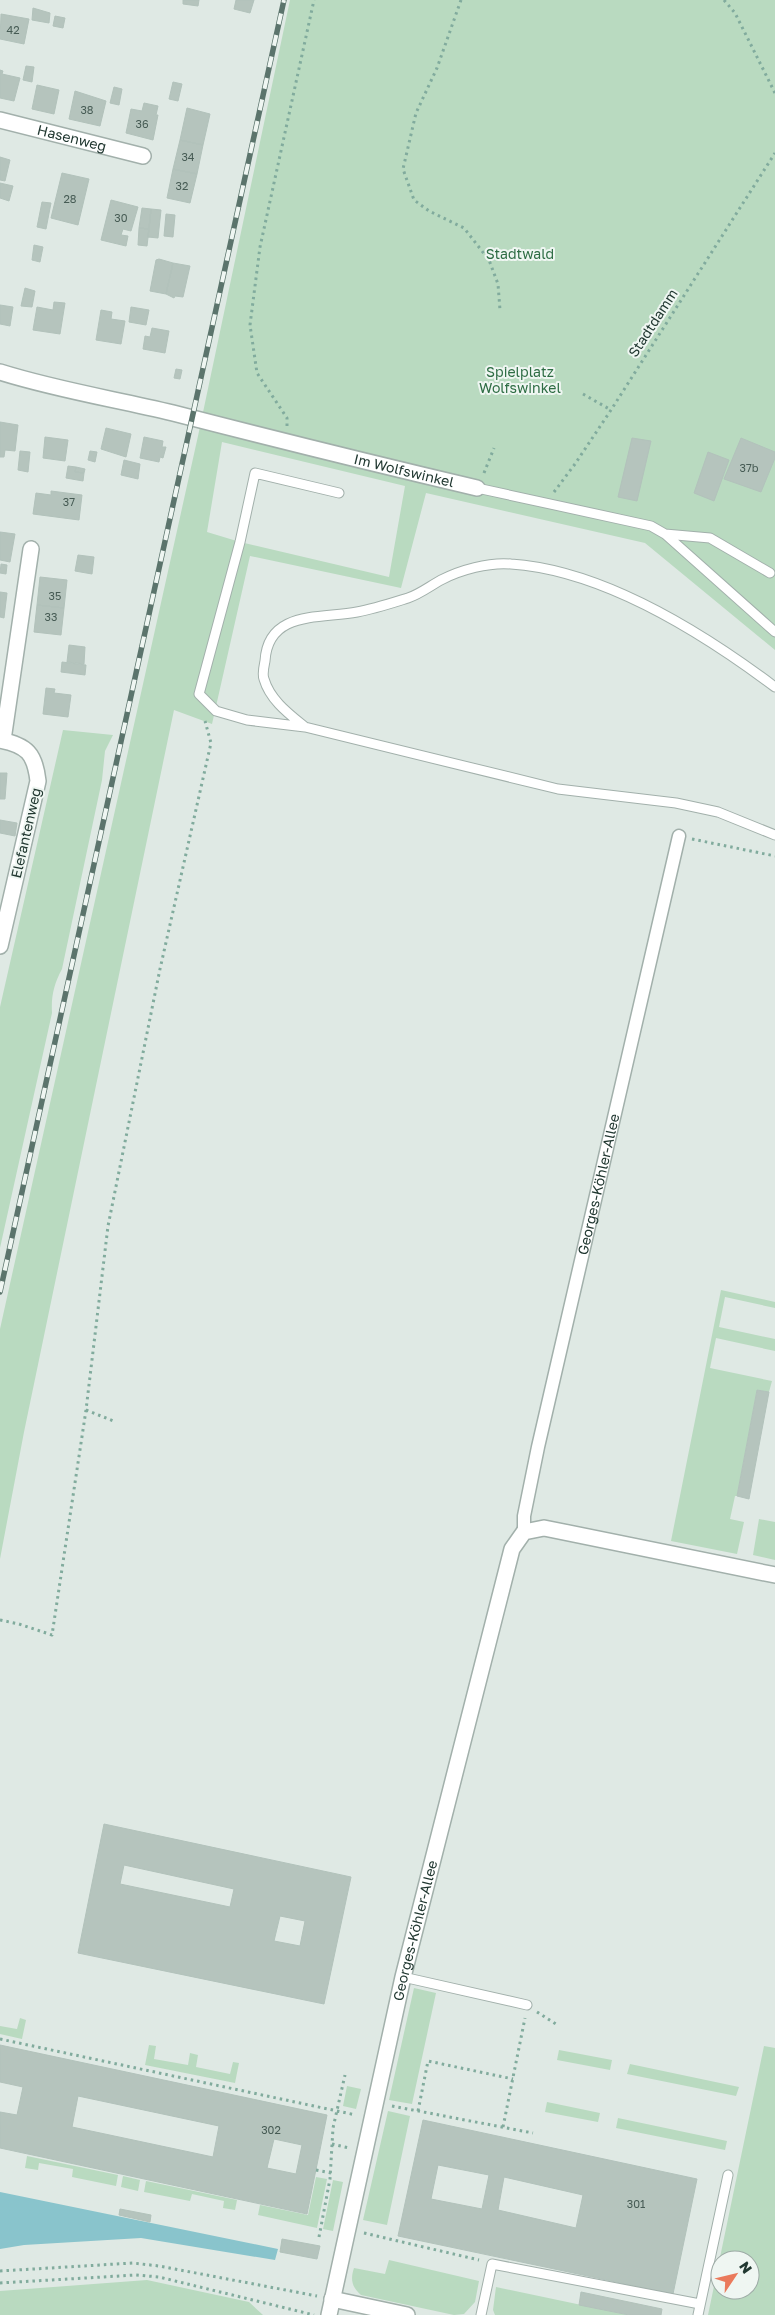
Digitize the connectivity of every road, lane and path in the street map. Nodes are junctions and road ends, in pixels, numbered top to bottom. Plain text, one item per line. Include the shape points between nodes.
1 (314, 0) edge
2 (461, 0) edge
3 (724, 0) edge
4 (775, 93) edge
5 (0, 120) edge
6 (775, 153) edge
7 (143, 156) dead end
8 (500, 310) dead end
9 (0, 372) edge
10 (583, 394) dead end
11 (611, 410) junction
12 (288, 443) junction
13 (494, 448) dead end
14 (477, 488) junction
15 (339, 492) dead end
16 (546, 502) junction
17 (665, 534) junction
18 (31, 549) dead end
19 (770, 573) dead end
20 (775, 632) edge
21 (775, 687) edge
22 (199, 694) junction
23 (305, 728) junction
24 (2, 740) edge
25 (775, 835) edge
26 (679, 836) joint
27 (775, 856) edge
28 (0, 946) edge
29 (86, 1410) junction
30 (116, 1422) dead end
31 (524, 1532) junction
32 (775, 1575) edge
33 (0, 1620) edge
34 (403, 1977) junction
35 (527, 2005) junction
36 (556, 2024) dead end
37 (0, 2039) edge
38 (345, 2076) dead end
39 (513, 2079) junction
40 (374, 2102) junction
41 (337, 2111) junction
42 (418, 2112) junction
43 (371, 2118) junction
44 (503, 2127) junction
45 (533, 2133) dead end
46 (316, 2170) dead end
47 (331, 2173) junction
48 (728, 2175) dead end
49 (348, 2229) junction
50 (318, 2237) dead end
51 (492, 2264) junction
52 (0, 2271) edge
53 (0, 2283) edge
54 (332, 2299) junction
55 (700, 2304) junction
56 (314, 2315) edge
57 (329, 2315) edge
58 (407, 2315) edge
59 (481, 2315) edge
60 (698, 2315) edge

1 - 12 path via 260,247 250,326 257,373 287,418
2 - 8 path via 437,68 416,113 403,168 414,200 464,228 489,260 498,284
3 - 4 path via 735,13
5 - 7 street, Hasenweg
6 - 11 path, Stadtdamm
9 - 12 street, Im Wolfswinkel via 45,386 172,413
10 - 11 path
11 - 16 path, Stadtdamm
12 - 14 street, Im Wolfswinkel
13 - 14 path
14 - 16 lane, Im Wolfswinkel
15 - 22 lane via 255,473
16 - 17 lane, Im Wolfswinkel via 651,526
17 - 19 lane via 710,538
17 - 20 lane, Im Wolfswinkel
18 - 24 street
21 - 23 lane via 749,667 643,603 598,584 546,569 509,563 474,568 443,579 410,598 357,612 308,617 278,628 266,649 263,678 278,704
22 - 23 lane via 216,711 247,720
22 - 29 path via 211,742 160,969 108,1226
23 - 25 lane via 558,789 676,803 718,812
24 - 28 street, Elefantenweg via 28,751 36,762 38,781
26 - 27 path
26 - 31 street, Georges-Köhler-Allee via 538,1446 524,1516
29 - 30 path
29 - 33 path via 52,1635
31 - 32 street via 544,1528
31 - 34 street, Georges-Köhler-Allee via 512,1548
34 - 35 lane
34 - 40 street, Georges-Köhler-Allee
35 - 36 path
35 - 39 path
37 - 41 path
38 - 41 path
39 - 42 path via 428,2061
39 - 44 path
40 - 42 path
40 - 43 street, Georges-Köhler-Allee
41 - 43 path
41 - 47 path
42 - 44 path
43 - 49 street, Georges-Köhler-Allee
44 - 45 path
46 - 47 path
47 - 50 path
48 - 55 lane
49 - 51 path
49 - 54 street, Georges-Köhler-Allee
51 - 55 lane
51 - 59 lane
52 - 54 path via 133,2263
53 - 56 path via 136,2275 159,2277
54 - 57 street, Georges-Köhler-Allee
54 - 58 street
55 - 60 lane

